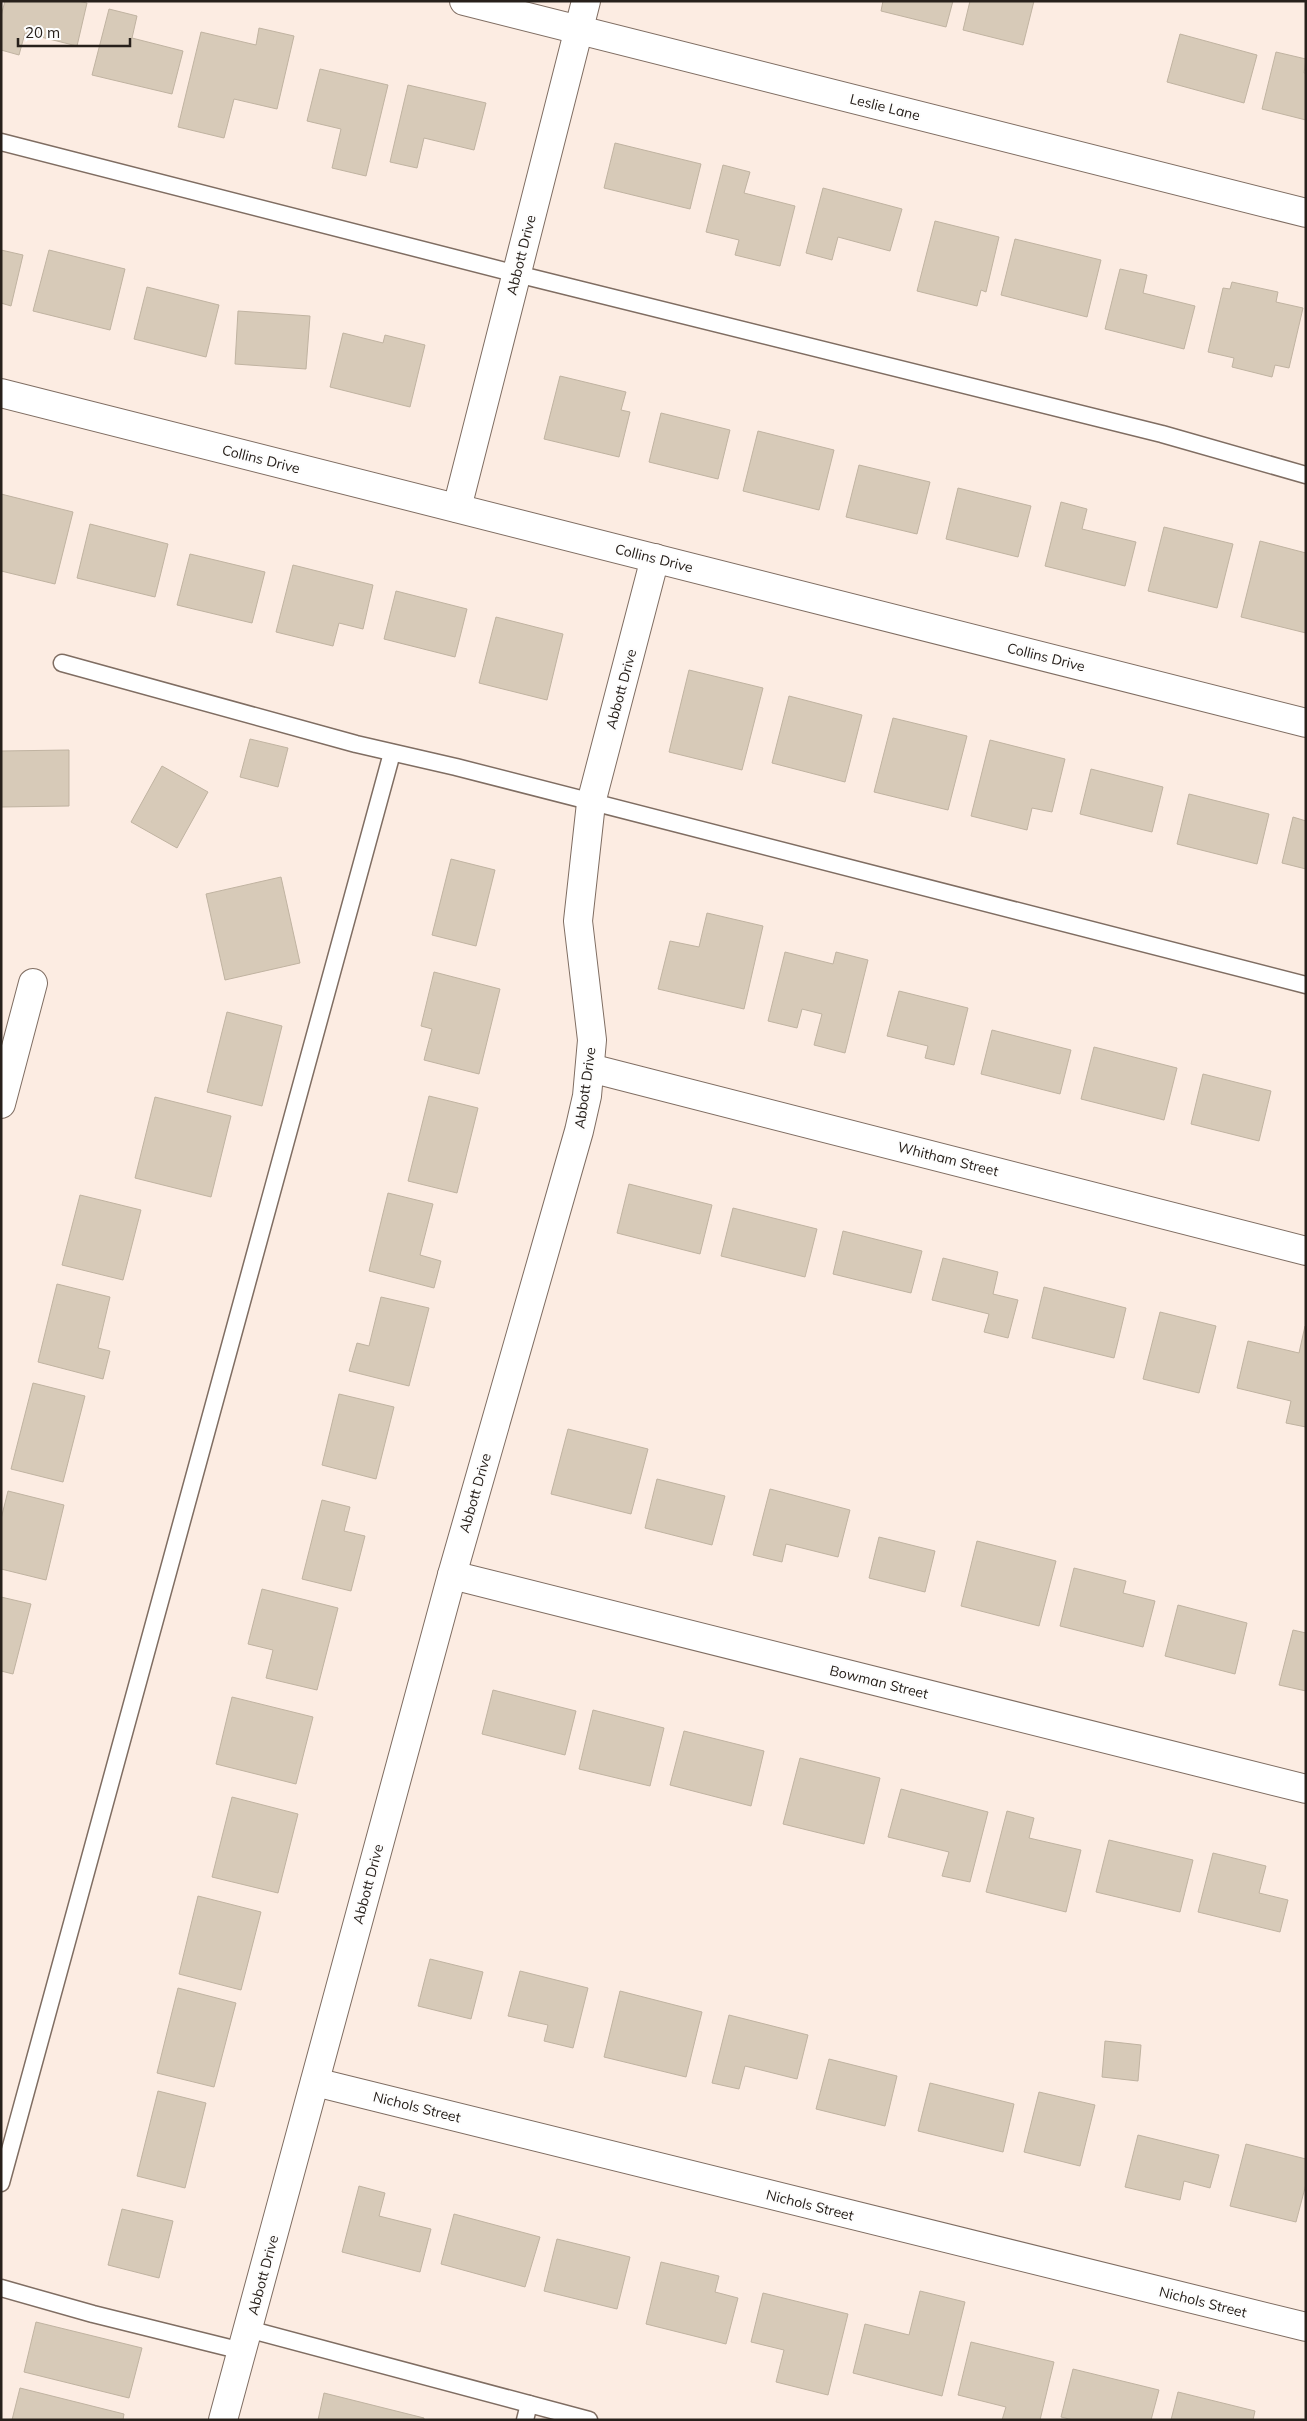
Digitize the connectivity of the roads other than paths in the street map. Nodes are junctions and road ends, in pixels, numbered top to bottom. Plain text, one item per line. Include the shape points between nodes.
1 (464, 1) edge
2 (586, 1) edge
3 (578, 30) junction
4 (1, 142) edge
5 (1306, 213) edge
6 (516, 274) junction
7 (1, 393) edge
8 (1306, 475) edge
9 (457, 508) junction
10 (655, 558) junction
11 (62, 663) dead end
12 (1306, 723) edge
13 (392, 752) junction
14 (591, 803) junction
15 (33, 983) dead end
16 (1306, 985) edge
17 (590, 1068) junction
18 (1, 1104) edge
19 (1306, 1251) edge
20 (452, 1576) junction
21 (1306, 1790) edge
22 (315, 2082) junction
23 (1, 2183) edge
24 (1, 2288) edge
25 (1306, 2328) edge
26 (245, 2340) junction
27 (527, 2412) edge
28 (223, 2420) edge
29 (589, 2420) edge

1 - 3 street, Leslie Lane
2 - 3 street, Abbott Drive
3 - 5 street, Leslie Lane
3 - 6 street, Abbott Drive
4 - 6 lane
6 - 8 lane via 1162,434
6 - 9 street, Abbott Drive
7 - 9 street, Collins Drive
9 - 10 street, Collins Drive
10 - 12 street, Collins Drive
10 - 14 street, Abbott Drive
11 - 13 lane
13 - 14 lane
13 - 23 lane
14 - 16 lane
14 - 17 street, Abbott Drive via 578,922 592,1040
15 - 18 street
17 - 19 street, Whitham Street
17 - 20 street, Abbott Drive via 579,1132
20 - 21 street, Bowman Street
20 - 22 street, Abbott Drive
22 - 25 street, Nichols Street
22 - 26 street, Abbott Drive
24 - 26 lane via 92,2314
26 - 27 lane
26 - 28 street, Abbott Drive
27 - 29 lane

